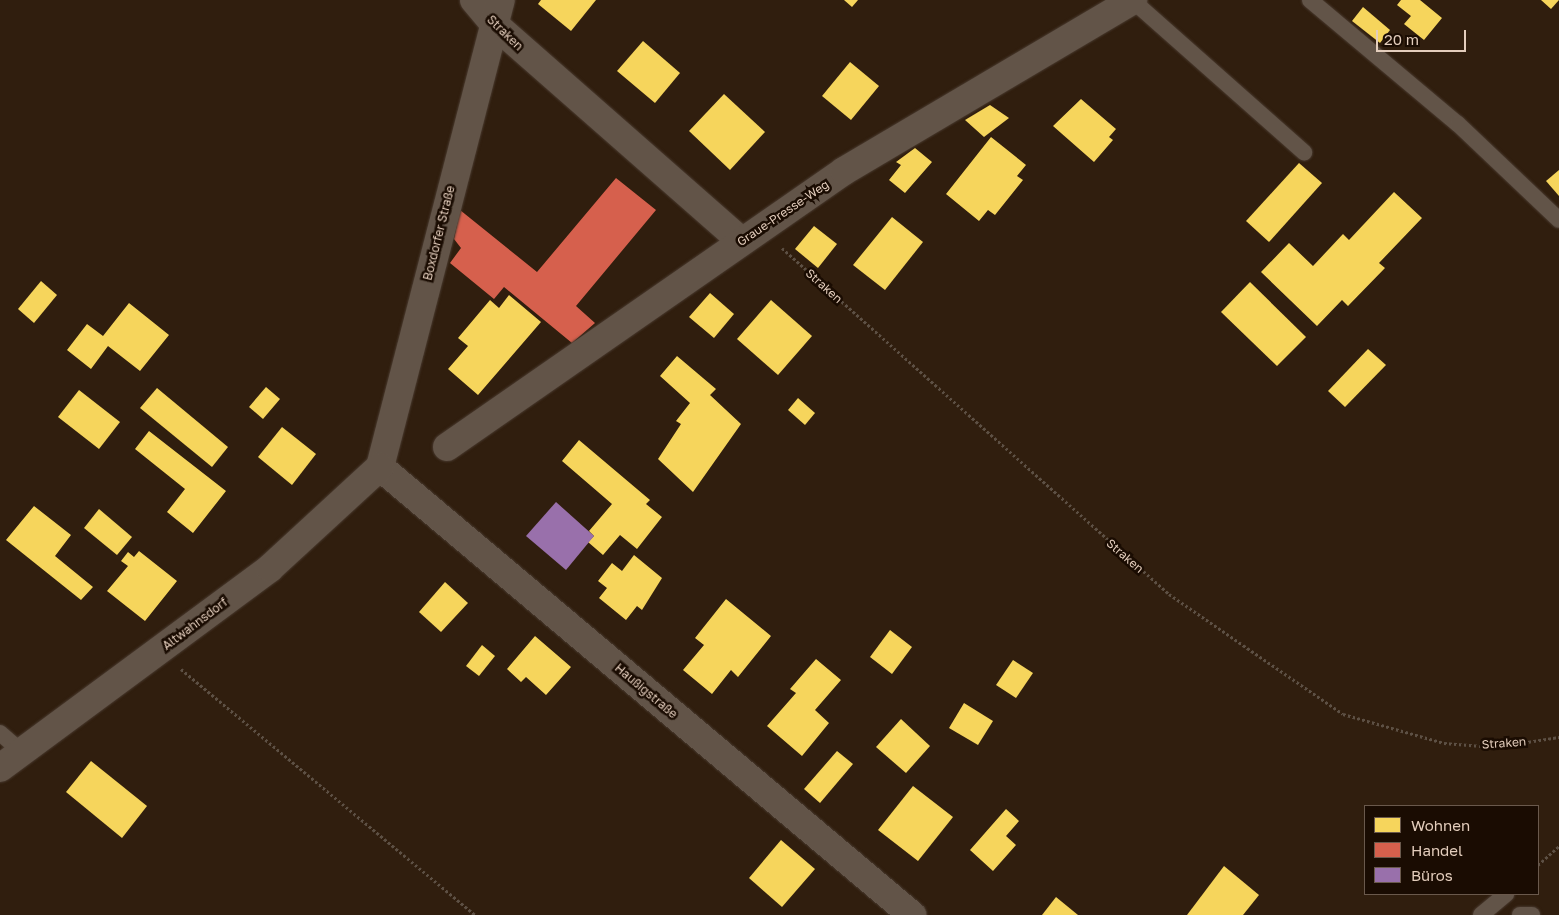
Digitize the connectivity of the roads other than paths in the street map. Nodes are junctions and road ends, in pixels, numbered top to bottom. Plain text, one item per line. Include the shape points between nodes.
1 (474, 0) edge
2 (1132, 0) edge
3 (1310, 0) edge
4 (497, 12) edge
5 (1304, 152) dead end
6 (1559, 220) edge
7 (751, 235) junction
8 (447, 447) dead end
9 (380, 467) junction
10 (0, 733) edge
11 (22, 752) junction
12 (0, 768) edge
13 (1505, 895) edge
14 (912, 915) edge
15 (1481, 915) edge
16 (1520, 915) edge
17 (1532, 915) edge

1 - 4 street, Straken
2 - 5 lane
2 - 7 street, Graue-Presse-Weg via 844,171
3 - 6 lane via 1458,124
4 - 7 street, Straken
4 - 9 street, Boxdorfer Straße
7 - 8 street, Graue-Presse-Weg
9 - 11 street, Altwahnsdorf via 270,568
9 - 14 street, Haußigstraße
10 - 11 lane
11 - 12 street, Altwahnsdorf
13 - 15 lane
16 - 17 lane

